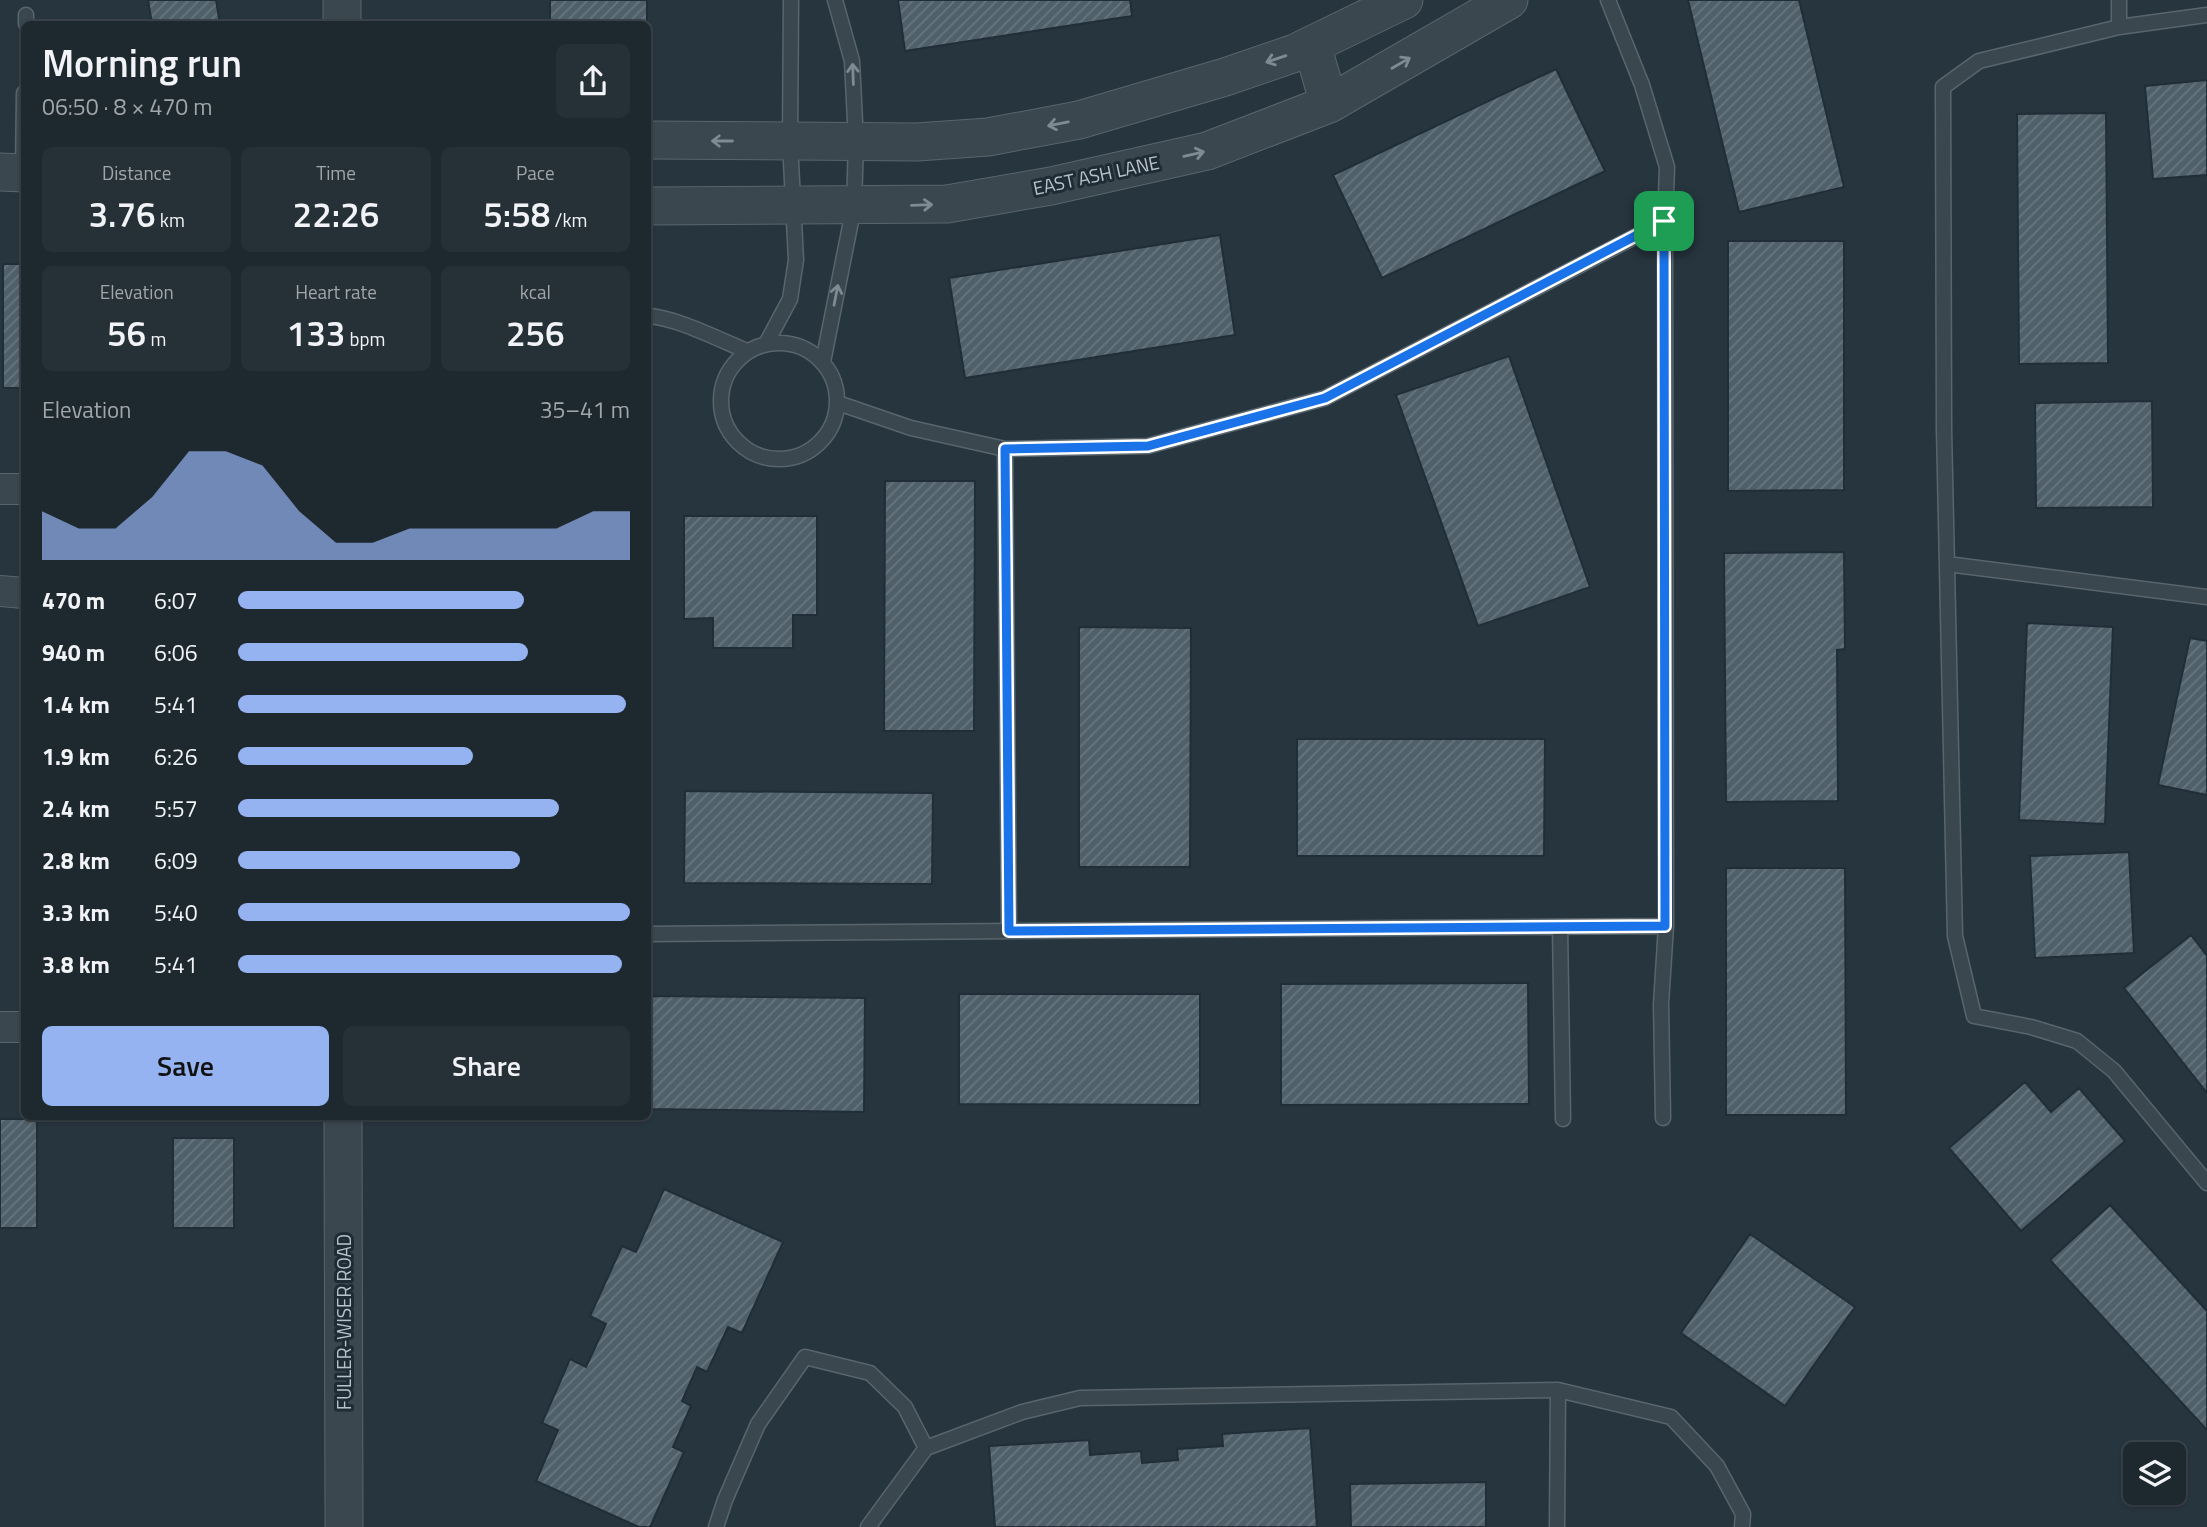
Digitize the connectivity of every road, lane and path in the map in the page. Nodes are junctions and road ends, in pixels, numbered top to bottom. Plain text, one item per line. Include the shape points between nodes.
1 (342, 0) edge
2 (791, 0) edge
3 (835, 0) edge
4 (1404, 0) edge
5 (1508, 0) edge
6 (1608, 0) edge
7 (2119, 0) edge
8 (2207, 15) edge
9 (342, 21) edge
10 (2119, 27) junction
11 (1312, 45) junction
12 (1329, 104) junction
13 (21, 123) edge
14 (651, 141) edge
15 (790, 142) junction
16 (856, 142) junction
17 (16, 172) edge
18 (651, 206) edge
19 (792, 206) junction
20 (854, 206) junction
21 (1664, 221) junction
22 (651, 317) edge
23 (766, 344) junction
24 (747, 351) junction
25 (823, 362) junction
26 (838, 403) junction
27 (1005, 449) junction
28 (0, 489) edge
29 (21, 489) edge
30 (1947, 564) junction
31 (0, 592) edge
32 (21, 593) edge
33 (2207, 597) edge
34 (1665, 926) junction
35 (1560, 927) junction
36 (1009, 931) junction
37 (651, 934) edge
38 (0, 1027) edge
39 (21, 1027) edge
40 (1664, 1118) dead end
41 (1563, 1119) dead end
42 (343, 1120) edge
43 (2207, 1183) edge
44 (1558, 1390) junction
45 (926, 1448) junction
46 (344, 1527) edge
47 (716, 1527) edge
48 (868, 1527) edge
49 (1557, 1527) edge
50 (1742, 1527) edge

1 - 9 street
2 - 15 lane
16 -> 3 lane via 852,61
4 - 11 street
12 -> 5 street, EAST ASH LANE
6 - 21 lane via 1642,85 1667,167
7 - 10 lane
8 - 10 lane
10 - 30 lane via 1979,61 1943,88
11 - 12 street
11 -> 16 street via 1079,120 988,137
20 -> 12 street, EAST ASH LANE via 947,204 1051,186 1207,151
13 - 17 lane
15 -> 14 street
15 - 16 street
15 - 19 lane
16 - 20 lane
18 - 19 street, EAST ASH LANE
19 - 20 street, EAST ASH LANE
19 - 23 lane via 796,260 790,299
25 -> 20 lane
21 - 27 lane via 1325,398 1148,446
21 - 34 lane
22 - 24 lane
23 - 24 lane
23 - 25 lane via 797,345
24 - 26 lane via 726,373 719,402 727,431 749,453 778,460 807,453 829,432
25 - 26 lane via 835,382
26 - 27 lane via 911,428
27 - 36 lane
28 - 29 street
30 - 33 lane
30 - 43 lane via 1955,936 1974,1016 2077,1041 2114,1072
31 - 32 street
34 - 35 lane
34 - 40 lane via 1661,1004
35 - 36 lane
35 - 41 lane
36 - 37 lane
38 - 39 street
42 - 46 street, FULLER-WISER ROAD
44 - 45 lane via 1080,1398 1022,1412
44 - 49 lane
44 - 50 lane via 1671,1417 1717,1466 1744,1514
45 - 47 lane via 905,1407 870,1373 805,1357 758,1424
45 - 48 lane

